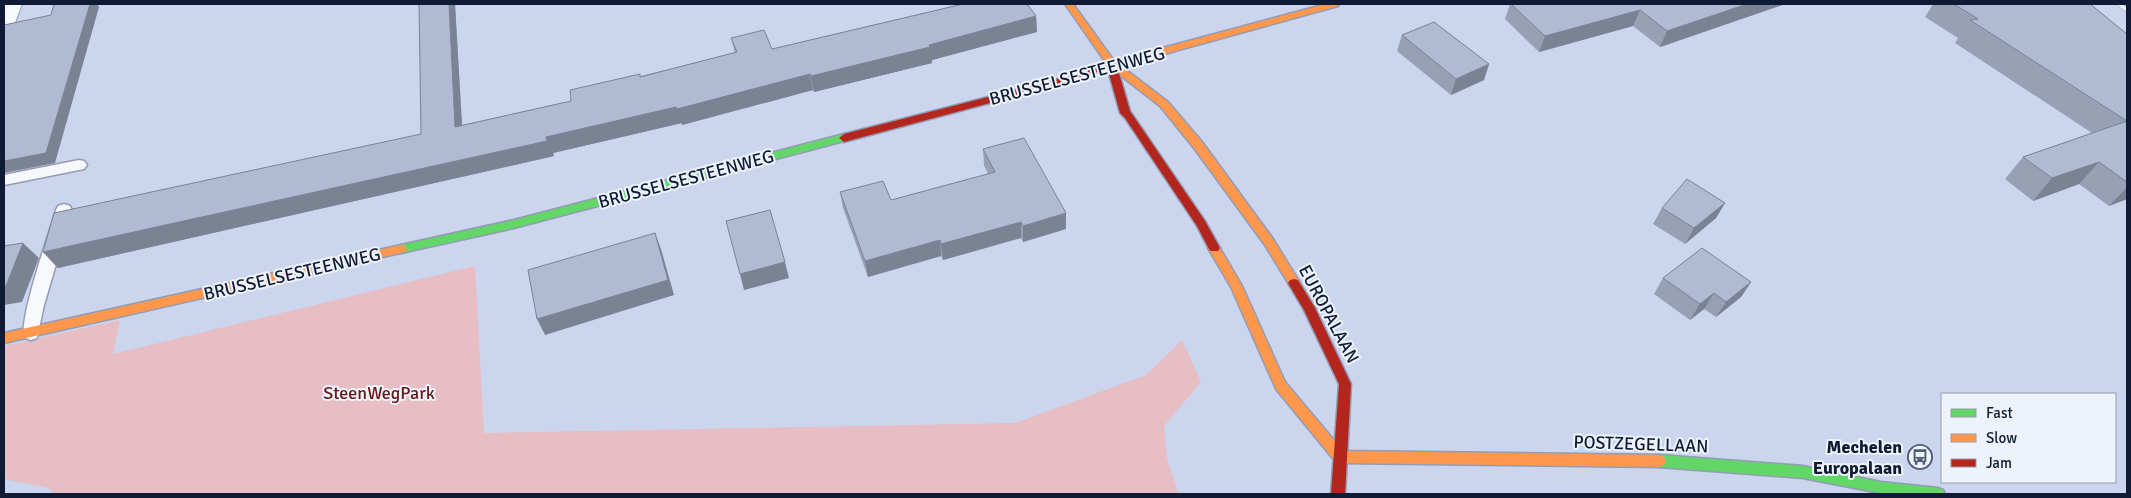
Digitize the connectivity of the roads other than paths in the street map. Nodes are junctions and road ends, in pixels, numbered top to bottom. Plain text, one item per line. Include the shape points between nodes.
1 (11, 4) edge
2 (1068, 4) edge
3 (1334, 4) edge
4 (4, 26) edge
5 (1111, 63) junction
6 (79, 165) dead end
7 (4, 180) edge
8 (64, 210) edge
9 (31, 333) junction
10 (4, 338) edge
11 (1340, 457) junction
12 (1338, 494) edge
13 (1938, 494) edge

1 - 4 street
2 - 5 street, EUROPALAAN
3 - 5 street, BRUSSELSESTEENWEG via 1163,52
5 - 9 street, BRUSSELSESTEENWEG via 1073,78 514,224
5 - 11 street, EUROPALAAN via 1125,113 1210,240 1236,286 1280,385
5 - 11 street, EUROPALAAN via 1164,104 1198,145 1269,242 1309,308 1345,384
6 - 7 lane
8 - 9 lane
9 - 10 street, BRUSSELSESTEENWEG
11 - 12 street
11 - 13 street, POSTZEGELLAAN via 1697,463 1803,472 1881,488

